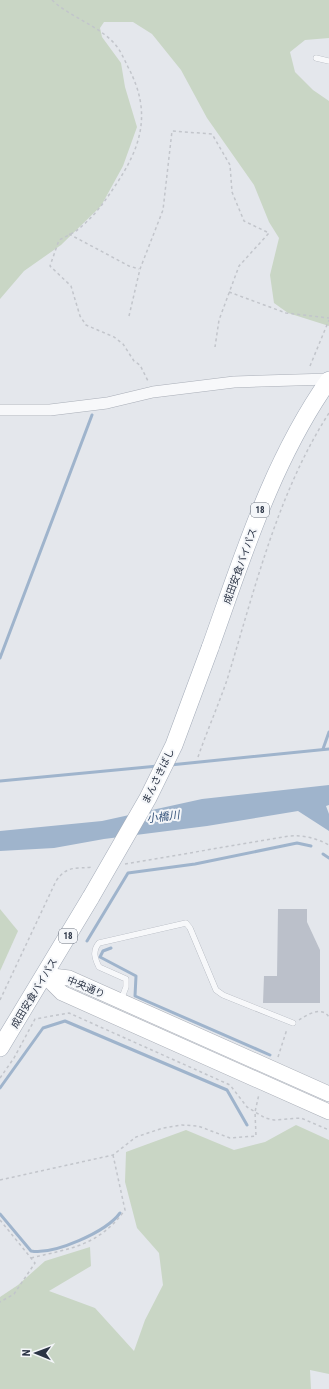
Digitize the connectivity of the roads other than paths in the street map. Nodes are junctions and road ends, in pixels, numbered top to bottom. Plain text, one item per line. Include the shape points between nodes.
1 (316, 58) dead end
2 (329, 61) edge
3 (329, 380) edge
4 (0, 410) edge
5 (210, 648) joint
6 (91, 897) joint
7 (44, 975) junction
8 (116, 1009) junction
9 (293, 1023) road end
10 (0, 1048) edge
11 (329, 1094) edge
12 (329, 1112) edge

1 - 2 lane
3 - 4 street via 234,382 153,392 107,403 50,410
3 - 5 main road, 成田安食バイパス / 18 via 293,439 273,479
5 - 6 main road, まんさきばし / 18, bridge via 174,745 148,798
6 - 7 main road, 成田安食バイパス / 18
7 - 8 street, 中央通り via 70,978
7 - 10 main road, 成田安食バイパス / 18
8 - 9 lane via 126,987 126,979 99,967 95,958 95,947 99,943 186,923 216,990
8 - 11 street, 中央通り via 272,1069
8 - 12 street, 中央通り via 266,1084

